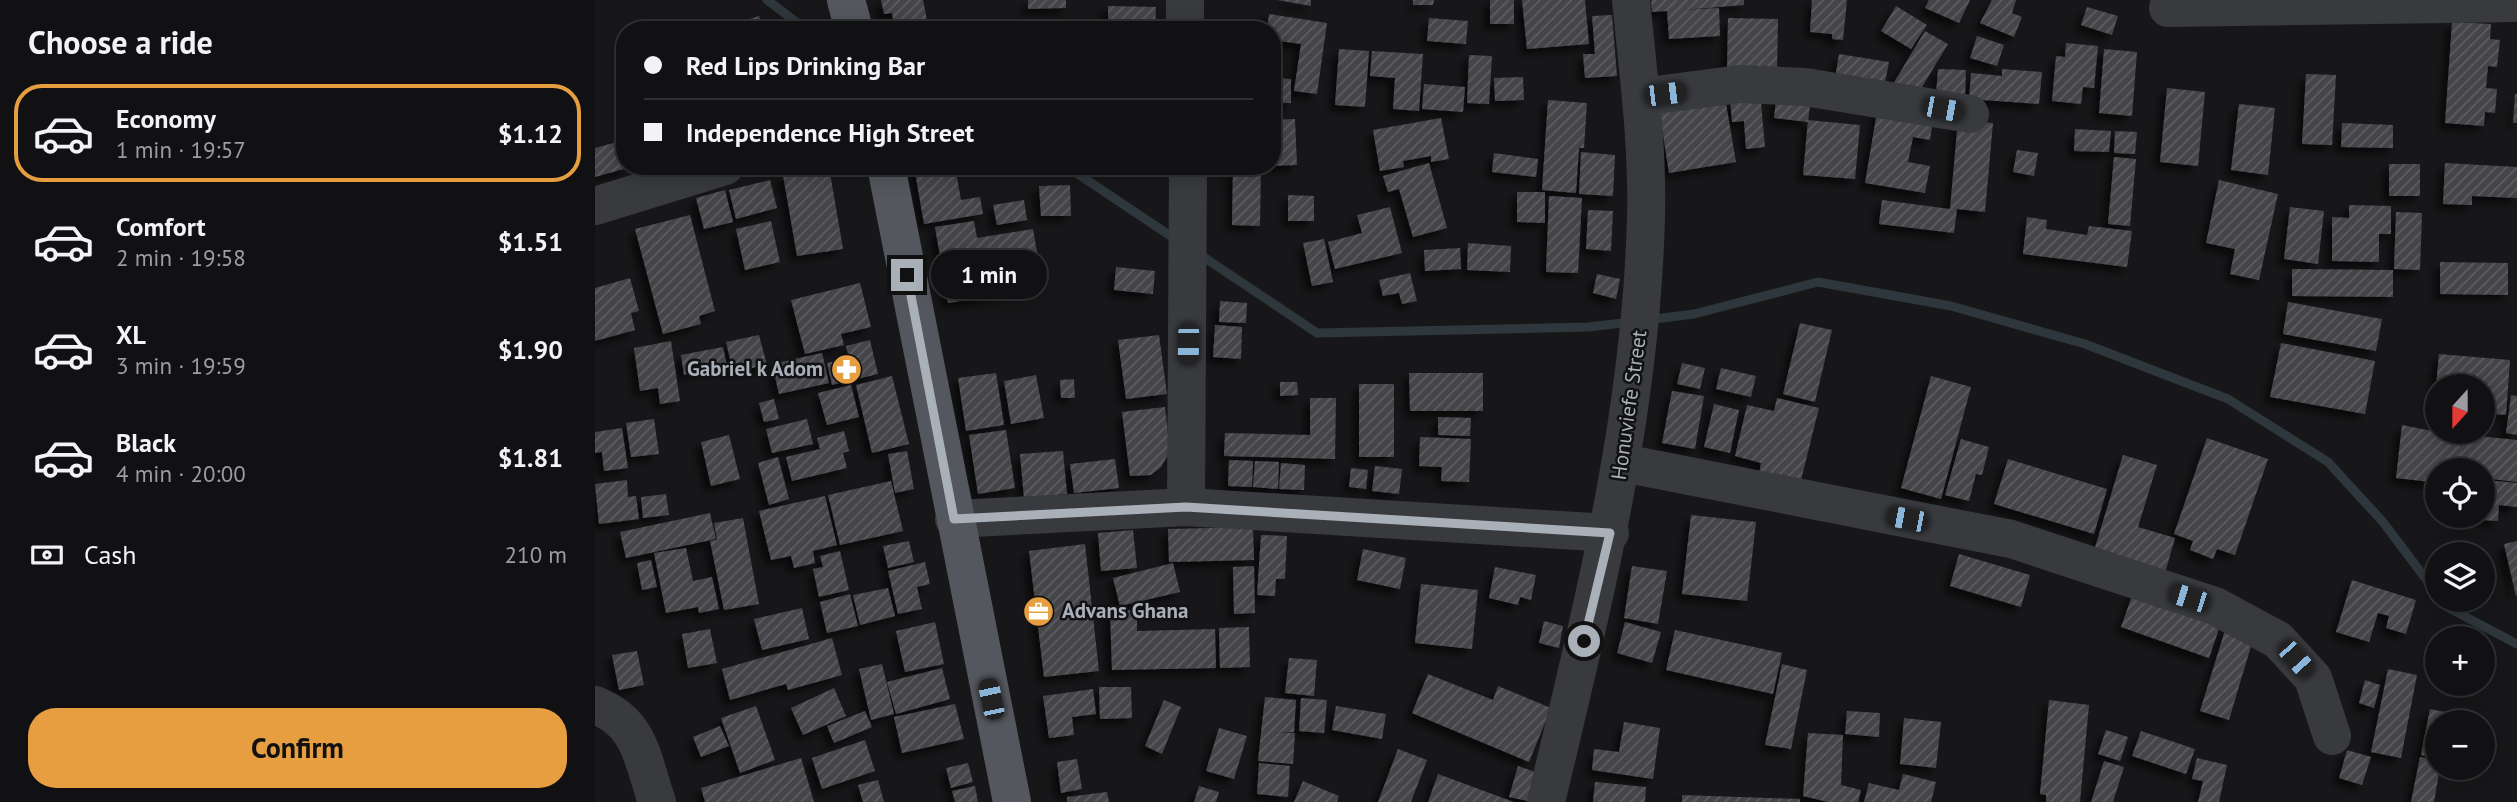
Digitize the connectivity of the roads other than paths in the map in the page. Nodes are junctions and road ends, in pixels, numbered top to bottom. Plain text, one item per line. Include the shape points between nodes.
1 (846, 0) edge
2 (1185, 0) edge
3 (1631, 0) edge
4 (2517, 3) edge
5 (2168, 8) dead end
6 (852, 21) edge
7 (1185, 21) edge
8 (1640, 97) junction
9 (1970, 114) dead end
10 (696, 175) edge
11 (888, 175) edge
12 (1188, 175) edge
13 (595, 206) edge
14 (1623, 463) junction
15 (1186, 507) junction
16 (954, 519) junction
17 (1610, 533) junction
18 (595, 705) edge
19 (2332, 736) dead end
20 (657, 802) edge
21 (1012, 802) edge
22 (1546, 802) edge

1 - 6 main road
2 - 7 street
3 - 8 street, Honuviefe Street
4 - 5 street
8 - 9 street via 1740,84 1805,87
8 - 14 street, Honuviefe Street via 1647,215
10 - 13 street
11 - 16 main road
12 - 15 street
14 - 17 street, Honuviefe Street
14 - 19 street via 2011,539 2215,606 2279,640 2313,678
15 - 16 street
15 - 17 street
16 - 21 main road
17 - 22 street, Honuviefe Street
18 - 20 street via 614,712 631,729

